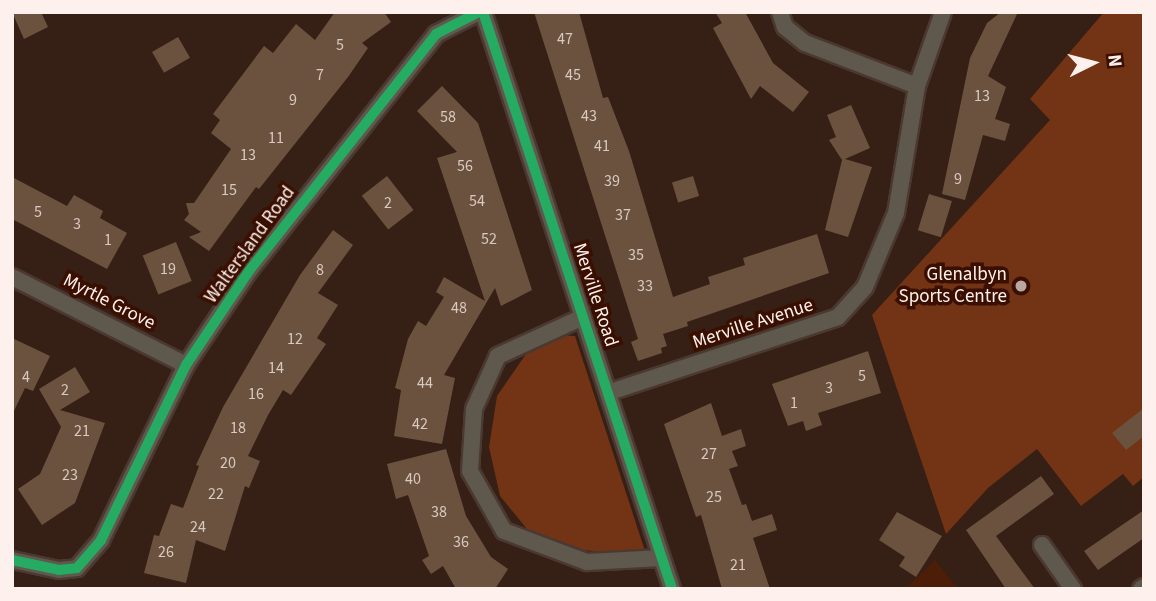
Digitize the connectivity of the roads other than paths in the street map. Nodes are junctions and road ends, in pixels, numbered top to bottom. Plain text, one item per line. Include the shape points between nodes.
1 (481, 12) edge
2 (780, 12) edge
3 (943, 12) edge
4 (918, 86) junction
5 (12, 276) edge
6 (583, 317) junction
7 (186, 365) junction
8 (610, 392) junction
9 (1042, 545) dead end
10 (662, 558) junction
11 (12, 560) edge
12 (672, 589) edge
13 (1073, 589) edge

1 - 6 street, Merville Road
1 - 7 street, Waltersland Road via 436,34 249,271
2 - 4 street via 785,27 806,43
3 - 4 street, Merville Avenue
4 - 8 street, Merville Avenue via 895,213 865,287 838,317
5 - 7 street, Myrtle Grove
6 - 8 street, Merville Road
6 - 10 street, Merville Road via 498,356 474,409 470,471 504,531 587,562
7 - 11 street, Waltersland Road via 101,540 77,568 59,570
8 - 10 street, Merville Road
9 - 13 street
10 - 12 street, Merville Road

